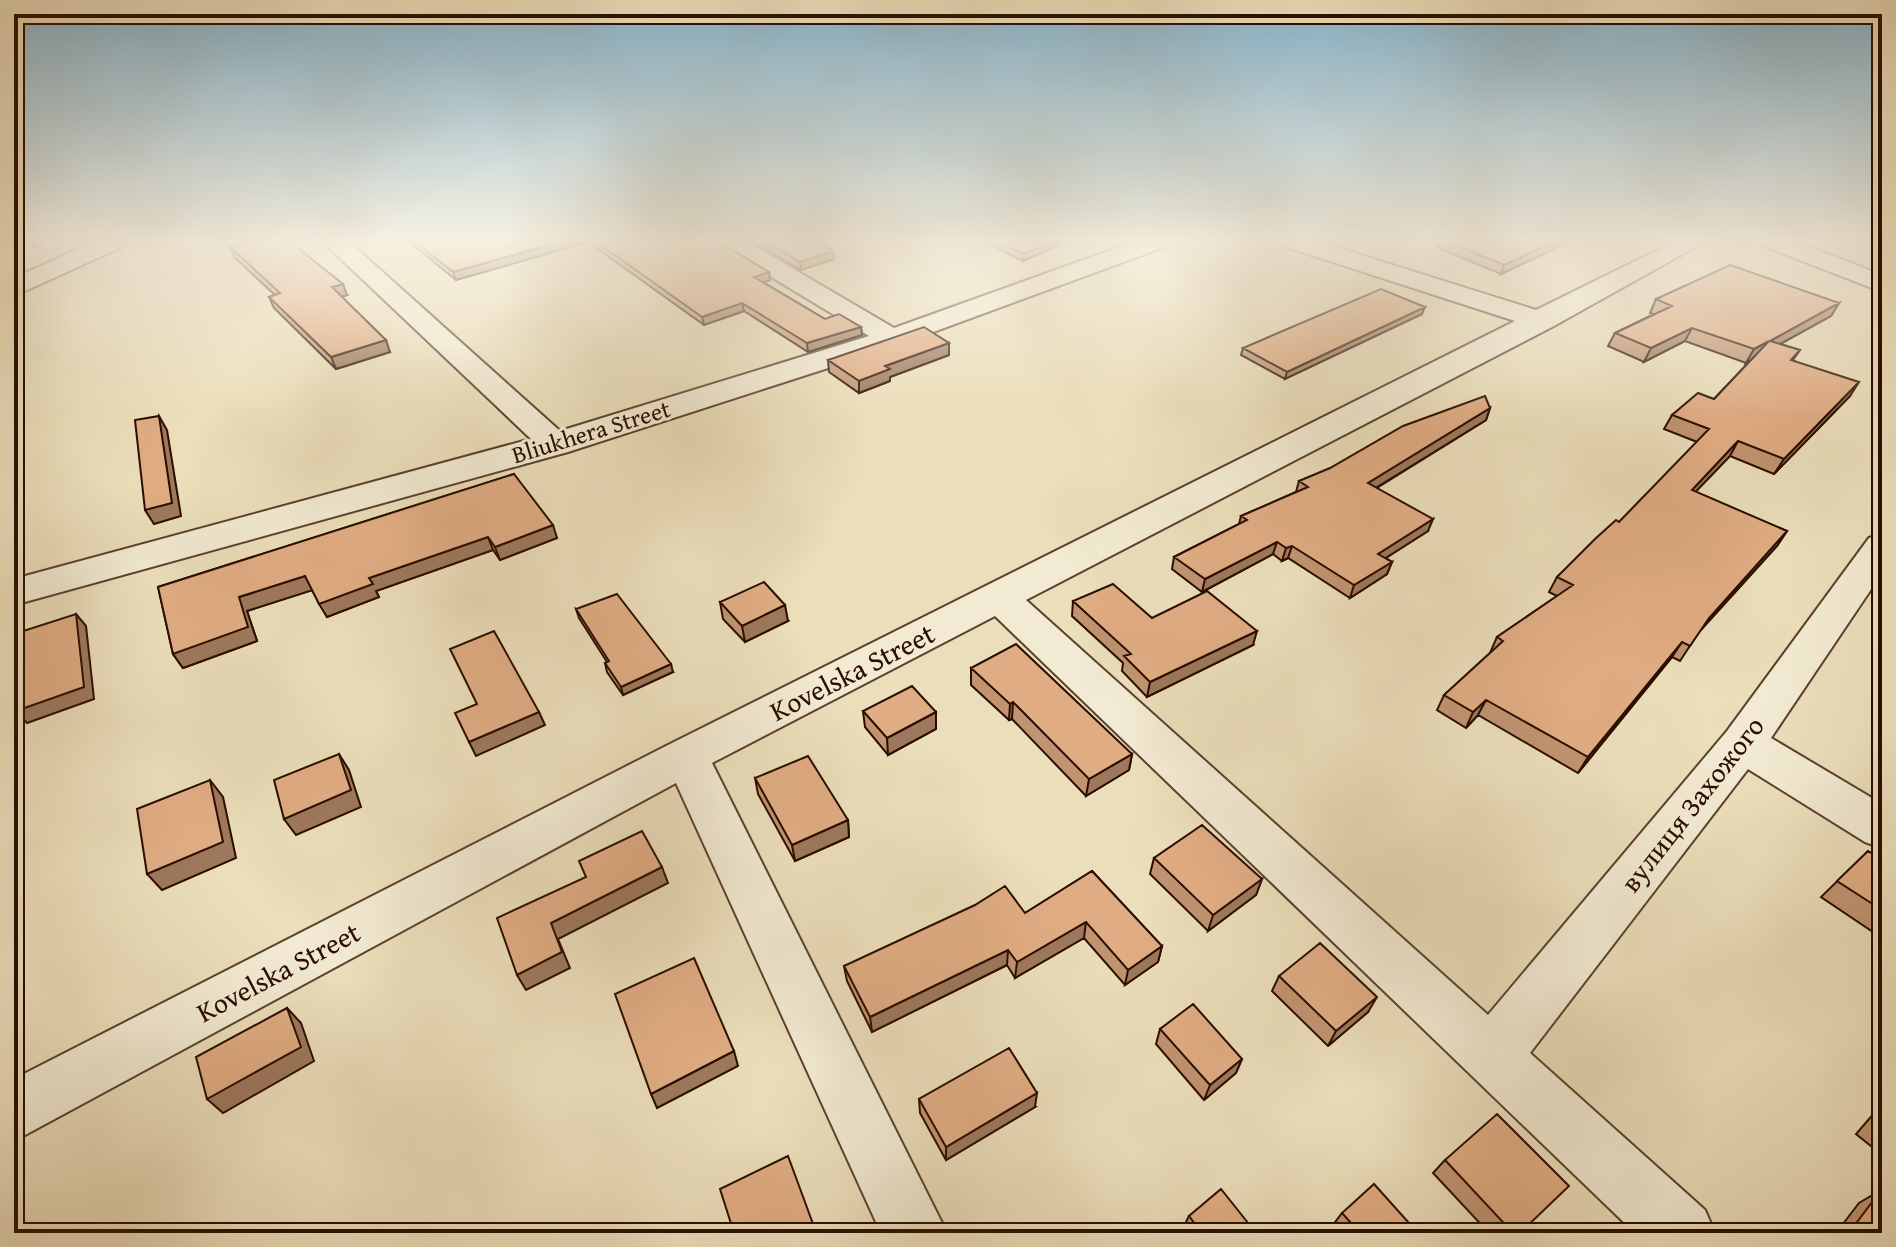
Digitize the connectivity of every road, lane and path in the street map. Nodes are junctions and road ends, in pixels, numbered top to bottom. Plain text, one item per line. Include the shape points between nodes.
1 (397, 299) edge
2 (826, 299) edge
3 (998, 299) edge
4 (1474, 299) edge
5 (1583, 299) edge
6 (1542, 321) junction
7 (891, 338) junction
8 (556, 445) junction
9 (1882, 546) edge
10 (14, 592) edge
11 (999, 597) junction
12 (1743, 743) junction
13 (686, 756) junction
14 (1882, 828) edge
15 (1492, 1055) junction
16 (14, 1111) edge
17 (914, 1233) edge
18 (1682, 1233) edge

1 - 8 street
2 - 7 street
3 - 7 street, Bliukhera Street
4 - 6 street
5 - 6 street, Kovelska Street
6 - 11 street, Kovelska Street
7 - 8 street, Bliukhera Street
8 - 10 street, Bliukhera Street
9 - 12 street, вулиця Захожого
11 - 13 street, Kovelska Street
11 - 15 street
12 - 14 street
12 - 15 street, вулиця Захожого
13 - 16 street, Kovelska Street
13 - 17 street
15 - 18 street

